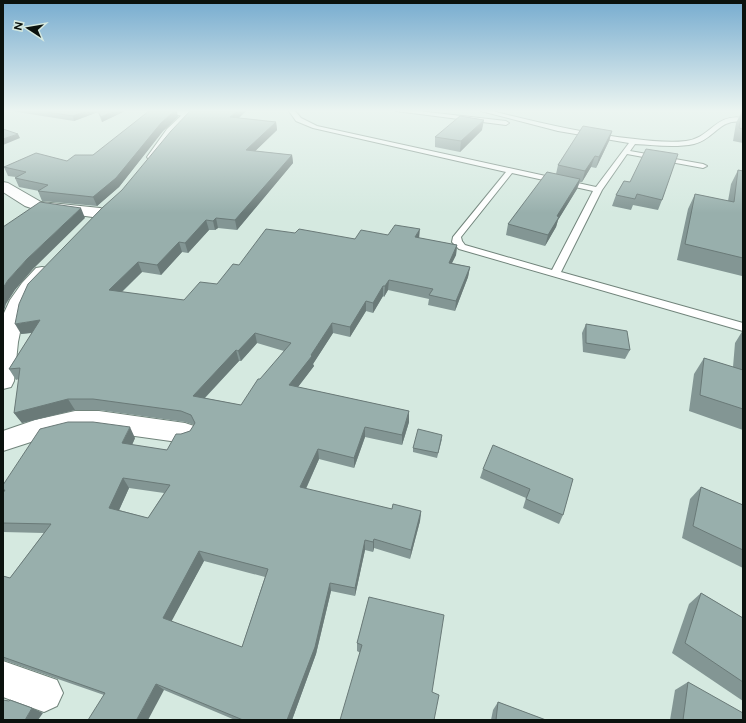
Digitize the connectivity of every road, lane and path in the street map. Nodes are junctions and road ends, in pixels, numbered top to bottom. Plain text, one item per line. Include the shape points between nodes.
1 (161, 145) edge
2 (394, 145) edge
3 (631, 145) edge
4 (625, 152) junction
5 (703, 166) dead end
6 (144, 167) edge
7 (510, 171) junction
8 (3, 186) edge
9 (598, 190) junction
10 (84, 230) edge
11 (51, 263) edge
12 (555, 274) junction
13 (9, 311) edge
14 (743, 327) edge
15 (3, 381) edge
16 (185, 433) edge
17 (3, 441) edge
18 (3, 679) edge
19 (44, 693) dead end

1 - 6 street
2 - 7 lane
3 - 4 lane
4 - 5 lane
4 - 9 lane
7 - 9 lane
7 - 12 lane via 462,229 457,242 462,247
8 - 10 street via 39,206 105,210
9 - 12 lane
11 - 13 street
12 - 14 lane
13 - 15 street via 10,333
16 - 17 street via 99,421 75,421 35,430
18 - 19 street

